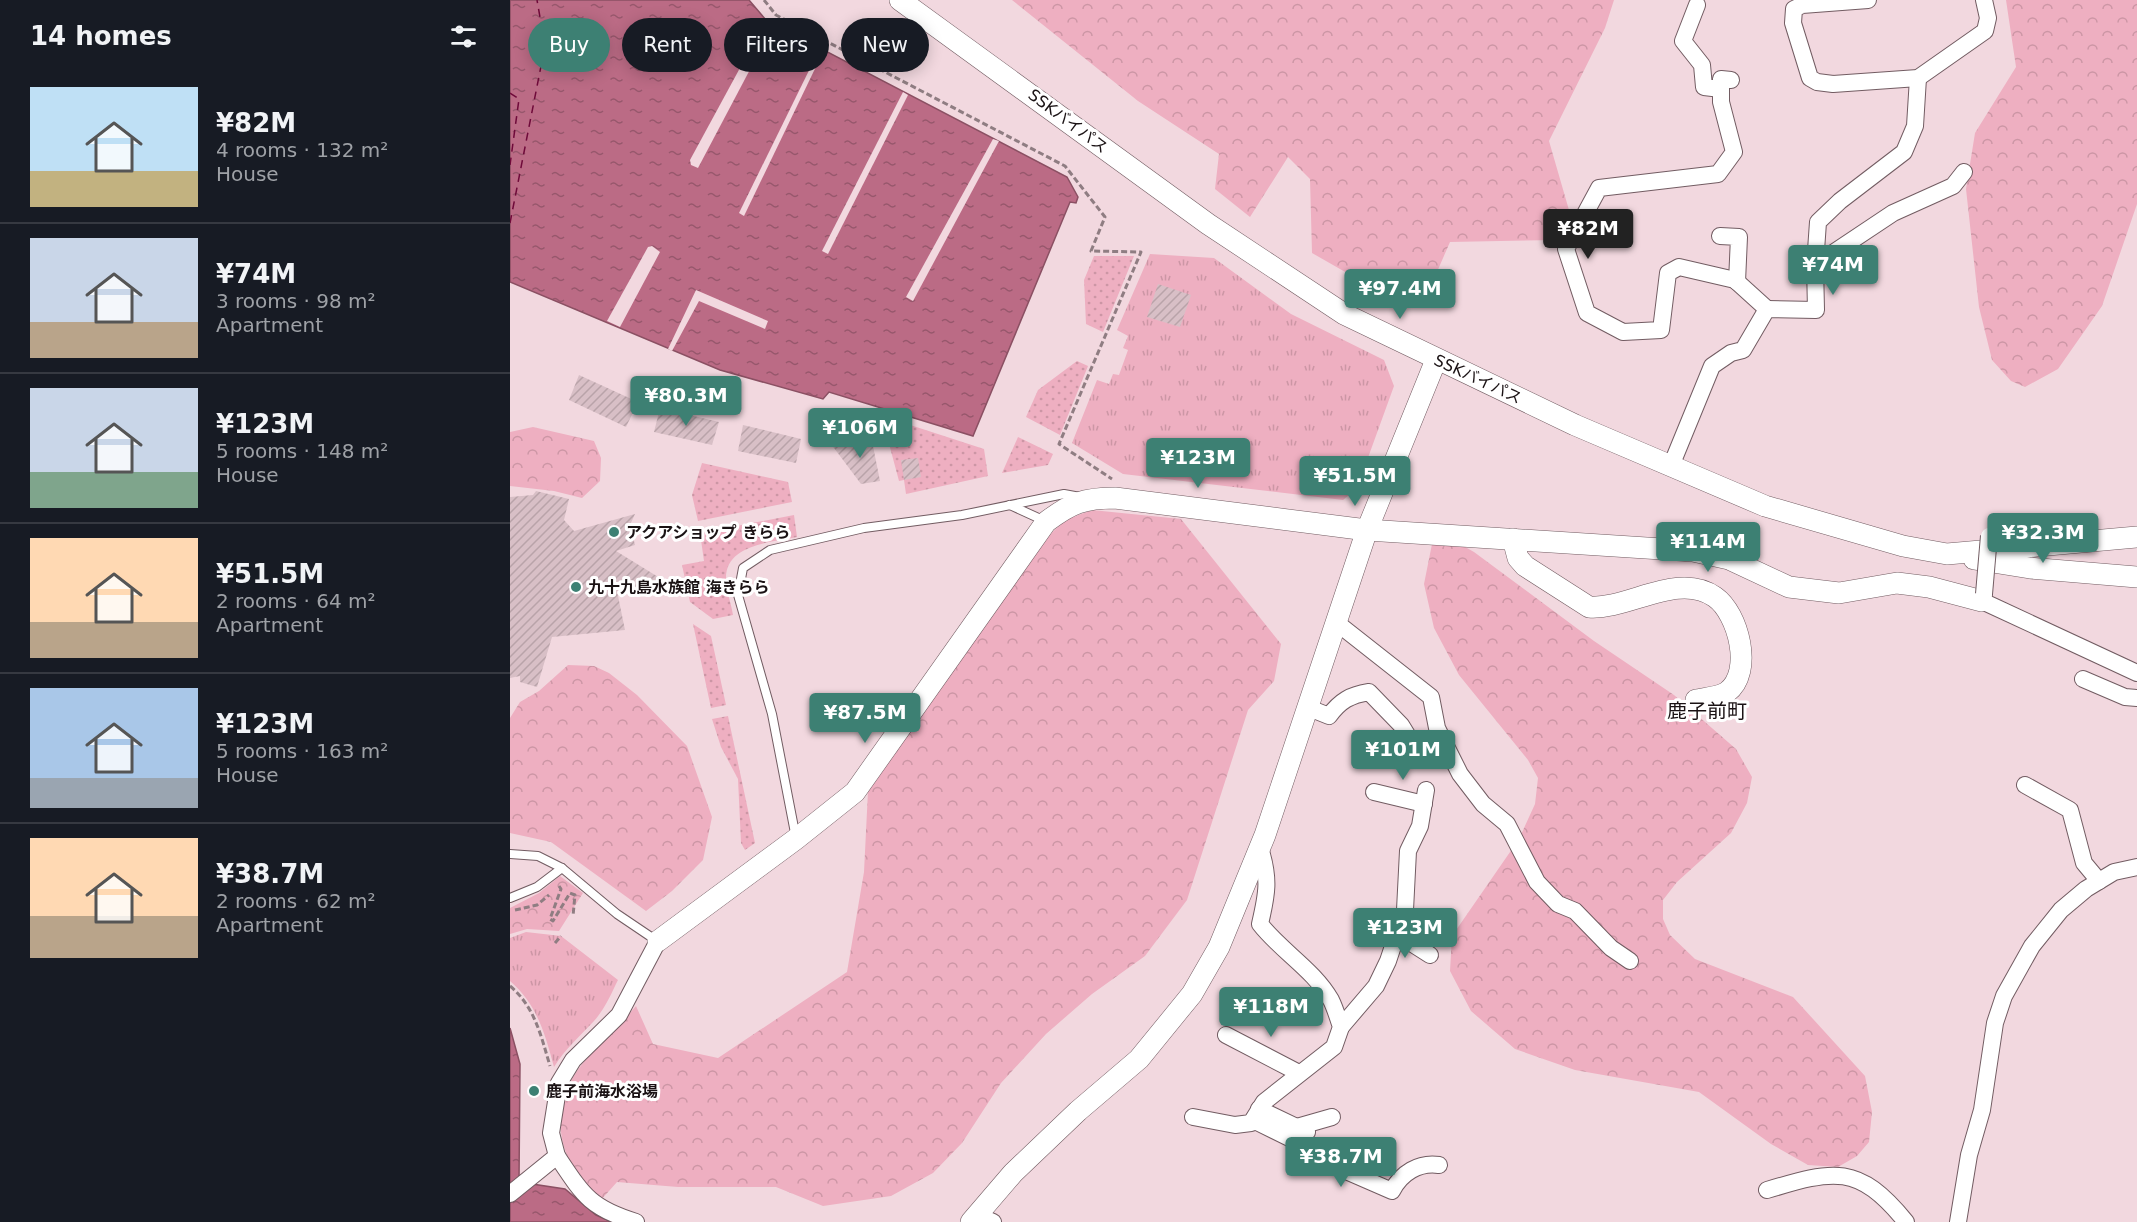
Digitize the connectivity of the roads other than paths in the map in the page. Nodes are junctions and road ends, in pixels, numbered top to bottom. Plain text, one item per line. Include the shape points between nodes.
1 (1868, 0) edge
2 (1984, 0) edge
3 (906, 2) edge
4 (1697, 5) dead end
5 (1918, 78) junction
6 (1964, 172) dead end
7 (1720, 236) dead end
8 (1815, 265) junction
9 (1737, 282) junction
10 (1767, 309) junction
11 (1436, 360) junction
12 (1671, 466) junction
13 (1086, 498) junction
14 (1010, 505) junction
15 (1046, 522) junction
16 (1366, 530) junction
17 (1989, 536) dead end
18 (2137, 537) edge
19 (1513, 539) junction
20 (1947, 554) junction
21 (2137, 577) edge
22 (1983, 598) junction
23 (1337, 623) junction
24 (2137, 673) edge
25 (2083, 679) dead end
26 (2137, 698) edge
27 (1696, 700) dead end
28 (1309, 708) junction
29 (1420, 756) dead end
30 (2025, 785) dead end
31 (1374, 792) dead end
32 (796, 839) junction
33 (1260, 848) junction
34 (510, 854) edge
35 (2137, 867) edge
36 (562, 868) junction
37 (2099, 881) junction
38 (510, 898) edge
39 (1397, 934) junction
40 (658, 941) junction
41 (1430, 955) dead end
42 (1630, 961) dead end
43 (1341, 1027) junction
44 (1226, 1035) dead end
45 (1299, 1072) junction
46 (1256, 1114) junction
47 (1193, 1117) dead end
48 (1332, 1117) dead end
49 (557, 1156) junction
50 (1439, 1165) dead end
51 (1767, 1190) dead end
52 (510, 1194) edge
53 (980, 1220) edge
54 (636, 1222) edge
55 (1906, 1222) edge
56 (1958, 1222) edge

1 - 5 street via 1802,5 1794,9 1794,23 1810,78 1833,84
2 - 5 street via 1986,31
3 - 11 street, SSKバイパス via 1208,224 1344,314
4 - 9 street via 1683,42 1702,65 1704,87 1726,84 1721,102 1734,152 1718,174 1599,188 1566,249 1587,313 1623,332 1661,330 1668,273 1679,267
5 - 8 street via 1915,126 1904,152 1818,222
6 - 8 street via 1953,186 1893,213
7 - 9 street via 1739,237
8 - 10 street via 1816,310
9 - 10 street
10 - 12 street via 1743,350 1712,366
11 - 12 street, SSKバイパス
11 - 16 street
12 - 20 street, SSKバイパス via 1765,507 1903,546
13 - 14 lane via 1064,494
13 - 15 street
13 - 16 street via 1115,498
14 - 15 lane
14 - 32 lane via 864,528 770,550 743,568 738,595 772,714
15 - 32 street via 855,792
16 - 19 street
16 - 23 street
17 - 22 street, bridge
18 - 20 street, SSKバイパス
19 - 22 street via 1693,551 1729,559 1789,587 1839,593 1896,583
19 - 27 street via 1518,558 1525,566 1589,607 1677,589 1696,589 1714,596 1725,608 1741,641 1742,663 1727,692
20 - 21 street via 2030,568
22 - 24 street
23 - 28 street
23 - 42 street via 1431,698 1437,728 1460,774 1483,804 1506,824 1538,882
25 - 26 street via 2125,697
28 - 29 street via 1329,716 1340,702 1369,692 1401,726
28 - 33 street
30 - 37 street via 2070,810 2084,863
31 - 39 street via 1425,797 1420,826 1407,851 1405,910
32 - 40 street
33 - 43 street via 1268,873 1260,924 1331,1000
33 - 53 street via 1219,947 1192,994 1138,1059 1013,1173
34 - 36 lane via 538,856
35 - 37 street via 2114,872
36 - 38 lane via 537,887
36 - 40 lane via 617,914
37 - 56 street via 2061,910 2032,946 2004,996 1995,1023 1982,1110 1969,1155
39 - 41 street
39 - 43 street via 1376,986
40 - 49 street via 619,1015 573,1060 559,1083 551,1132
43 - 45 street via 1334,1047
44 - 45 street
45 - 46 street
46 - 47 street via 1251,1123 1235,1125
46 - 48 street via 1302,1129
46 - 50 street via 1346,1171 1392,1191 1399,1178 1426,1163
49 - 52 street
49 - 54 street via 582,1194 607,1213
51 - 55 street via 1831,1174 1854,1178 1868,1183

